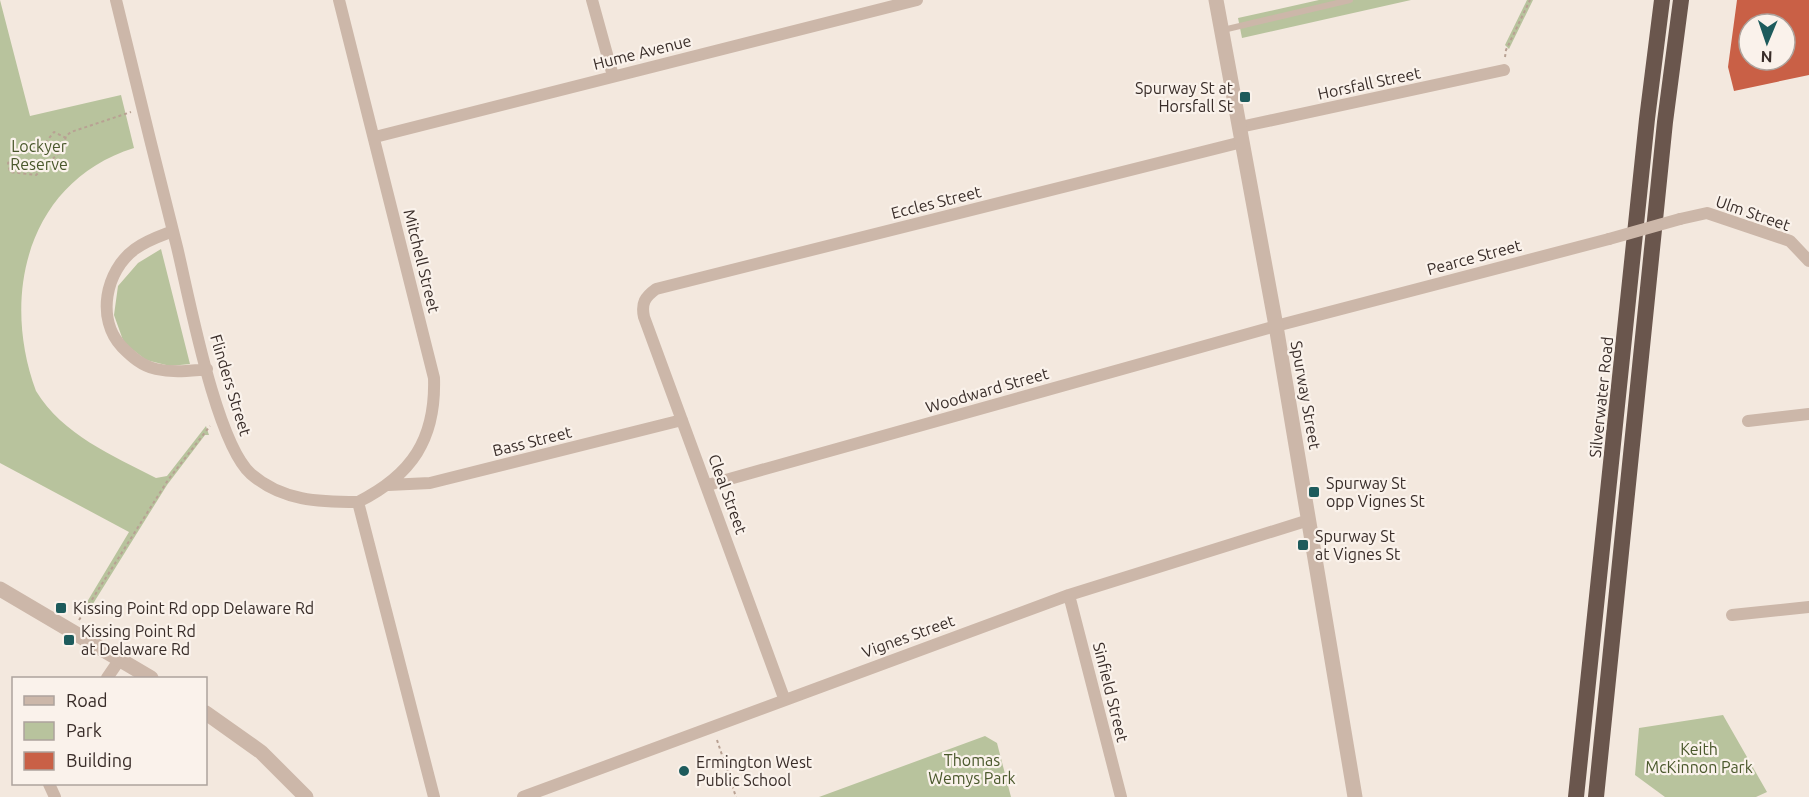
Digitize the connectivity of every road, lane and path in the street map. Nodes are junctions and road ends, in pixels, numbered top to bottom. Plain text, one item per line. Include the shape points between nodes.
1 (116, 0) edge
2 (339, 0) edge
3 (592, 0) edge
4 (917, 0) edge
5 (1216, 0) edge
6 (1350, 0) edge
7 (1530, 0) edge
8 (1662, 0) edge
9 (1681, 0) edge
10 (1222, 30) junction
11 (1504, 70) joint
12 (613, 76) junction
13 (142, 108) junction
14 (1241, 134) junction
15 (375, 137) junction
16 (66, 138) junction
17 (1680, 219) joint
18 (173, 231) junction
19 (1809, 261) edge
20 (643, 302) joint
21 (1276, 326) junction
22 (207, 369) junction
23 (1809, 414) edge
24 (682, 420) junction
25 (1748, 421) dead end
26 (208, 428) dead end
27 (388, 485) junction
28 (708, 485) junction
29 (358, 502) junction
30 (1309, 520) junction
31 (0, 589) edge
32 (1069, 595) junction
33 (1809, 607) edge
34 (83, 613) dead end
35 (1732, 615) dead end
36 (120, 659) junction
37 (108, 677) edge
38 (149, 677) edge
39 (784, 698) junction
40 (207, 714) edge
41 (712, 725) junction
42 (306, 797) edge
43 (434, 797) edge
44 (523, 797) edge
45 (736, 797) edge
46 (1121, 797) edge
47 (1355, 797) edge
48 (1576, 797) edge
49 (1596, 797) edge

1 - 13 street, Flinders Street
2 - 15 street, Mitchell Street
3 - 12 street
4 - 12 street, Hume Avenue
5 - 10 street, Spurway Street
6 - 10 lane
7 - 11 path via 1506,50
8 - 48 highway, Silverwater Road
9 - 49 highway
10 - 14 street, Spurway Street
11 - 14 street, Horsfall Street
12 - 15 street, Hume Avenue
13 - 16 path via 71,132
13 - 18 street, Flinders Street
14 - 20 street, Eccles Street via 656,289
14 - 21 street, Spurway Street
15 - 27 street, Mitchell Street via 434,378 435,400 428,433 416,456
16 - 16 path via 63,149 36,175 10,172 8,163 20,145 46,142 54,132
17 - 19 street, Ulm Street via 1707,213 1790,241
17 - 21 street, Pearce Street, bridge
18 - 22 street, Flinders Street
18 - 22 street via 154,238 124,259 109,289 107,318 117,341 149,367 171,371
20 - 24 street, Cleal Street via 644,316
21 - 28 street, Woodward Street
21 - 30 street, Spurway Street
22 - 29 street, Flinders Street via 227,436 250,473 293,497 329,503
23 - 25 street
24 - 27 street, Bass Street via 430,483
24 - 28 street, Cleal Street
26 - 34 path via 168,480
27 - 29 street, Mitchell Street
28 - 39 street, Cleal Street
29 - 43 street
30 - 32 street, Vignes Street
30 - 47 street, Spurway Street
31 - 36 street
32 - 39 street, Vignes Street
32 - 46 street, Sinfield Street
33 - 35 street
36 - 37 street
36 - 38 street
39 - 41 street, Vignes Street
40 - 42 street via 261,752
41 - 44 street, Vignes Street
41 - 45 path

